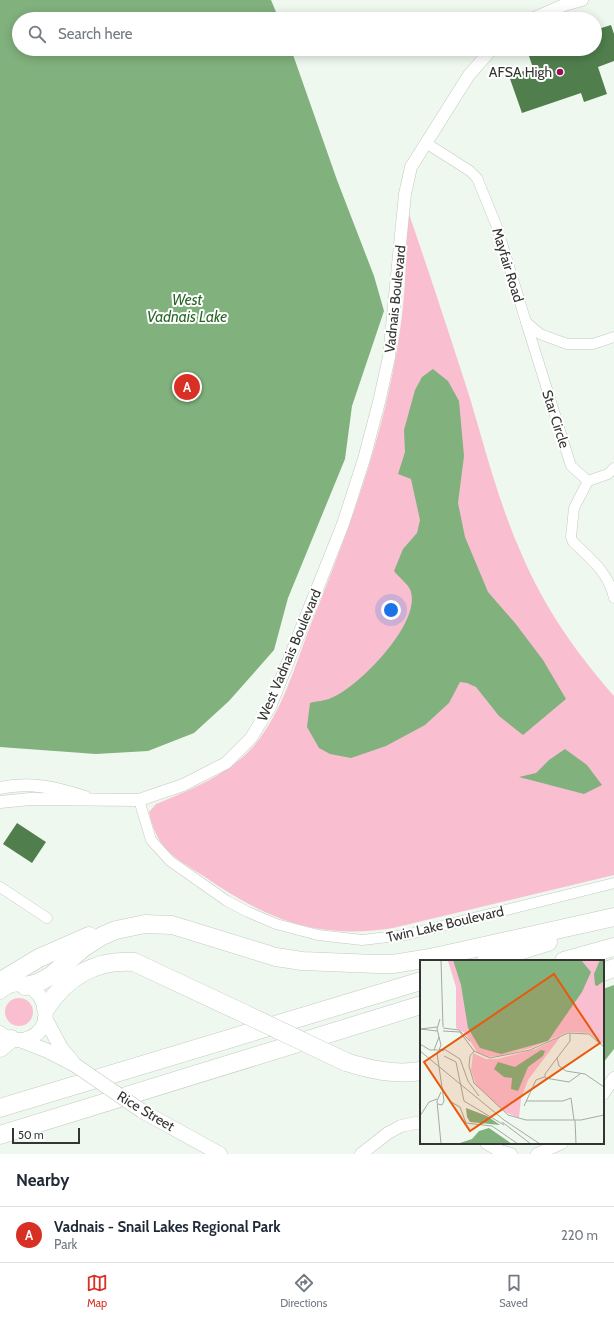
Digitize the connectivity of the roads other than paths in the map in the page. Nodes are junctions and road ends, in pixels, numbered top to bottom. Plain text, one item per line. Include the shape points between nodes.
1 (582, 0) edge
2 (548, 12) edge
3 (486, 56) edge
4 (426, 143) junction
5 (526, 322) junction
6 (614, 337) edge
7 (614, 468) edge
8 (588, 481) junction
9 (327, 566) joint
10 (614, 598) edge
11 (0, 788) edge
12 (95, 800) junction
13 (139, 800) junction
14 (0, 802) edge
15 (614, 883) edge
16 (0, 887) edge
17 (614, 917) edge
18 (47, 918) dead end
19 (614, 923) edge
20 (614, 947) edge
21 (489, 960) edge
22 (568, 960) edge
23 (614, 968) edge
24 (604, 972) edge
25 (420, 981) edge
26 (9, 984) edge
27 (420, 1005) edge
28 (46, 1013) junction
29 (8, 1040) edge
30 (75, 1065) junction
31 (420, 1071) edge
32 (614, 1078) edge
33 (604, 1093) edge
34 (0, 1108) edge
35 (420, 1122) edge
36 (0, 1135) edge
37 (488, 1144) edge
38 (560, 1144) edge
39 (364, 1153) edge
40 (220, 1154) edge
41 (511, 1154) edge
42 (537, 1154) edge

1 - 2 street
3 - 4 street, Vadnais Boulevard via 469,75
4 - 5 street, Mayfair Road via 477,178 497,227
4 - 9 street, Vadnais Boulevard via 411,167 405,194 395,280 394,321 379,402 354,491
5 - 6 street via 540,334 567,344 593,344
5 - 8 street, Star Circle via 571,466
7 - 8 street via 608,474
8 - 10 street via 574,508 571,537 606,576
9 - 13 street, West Vadnais Boulevard via 270,707 251,738 226,763 213,771 183,785
11 - 12 street, West Vadnais Boulevard via 36,785
12 - 13 street, West Vadnais Boulevard
12 - 14 street, West Vadnais Boulevard via 30,799
13 - 15 street, Twin Lake Boulevard via 151,840 173,863 222,898 248,912 276,924 318,935 362,940 406,936
16 - 18 street
17 - 26 highway via 393,964 302,961 276,957 172,925 136,922 103,931 39,958
19 - 21 highway
20 - 22 highway
23 - 24 highway
25 - 34 highway
26 - 28 main road, Rice Street via 39,994
27 - 36 highway
28 - 29 main road via 36,1033 29,1038
28 - 30 main road, Rice Street via 61,1048
28 - 31 highway, bridge via 60,989 84,972 98,965 118,961 134,962 346,1062 377,1071
29 - 30 main road, Rice Street via 48,1051
30 - 40 main road, Rice Street, bridge via 142,1111
32 - 33 street
35 - 39 street via 394,1129 377,1140
37 - 41 street
38 - 42 street

